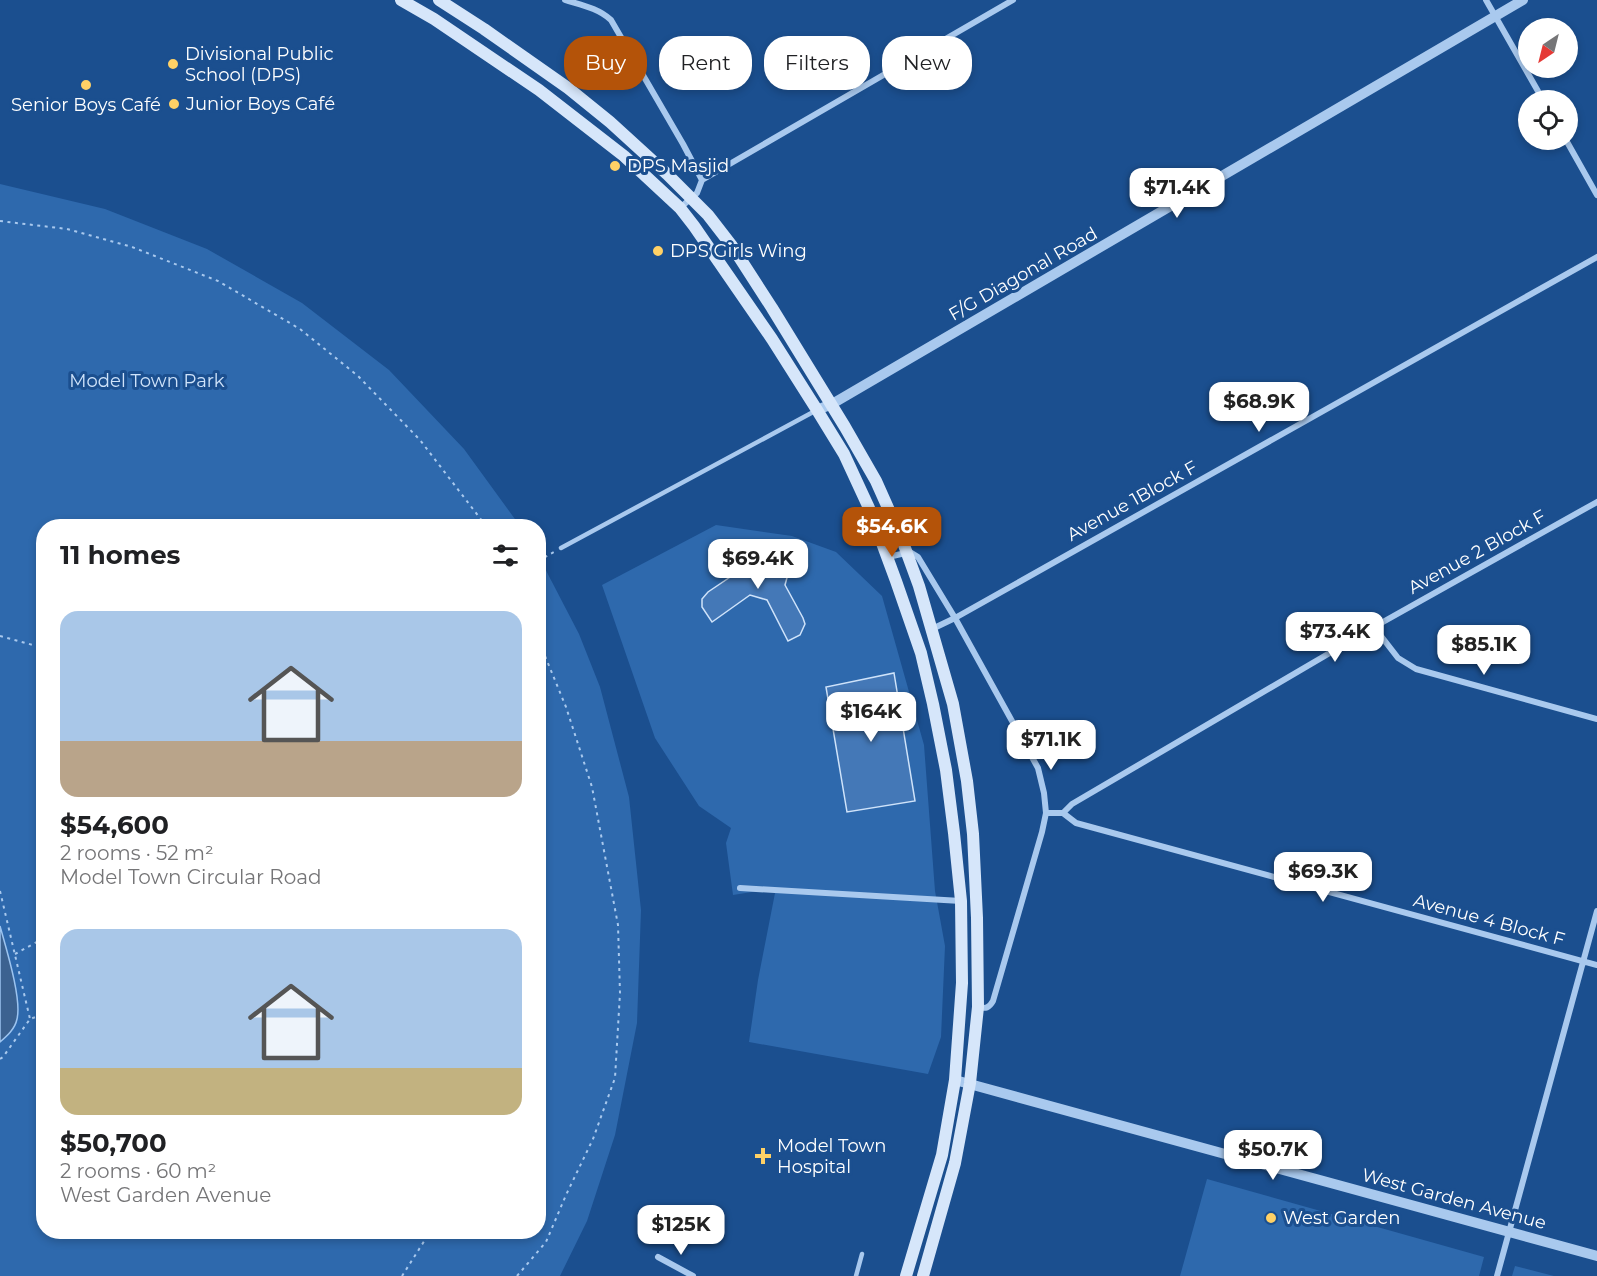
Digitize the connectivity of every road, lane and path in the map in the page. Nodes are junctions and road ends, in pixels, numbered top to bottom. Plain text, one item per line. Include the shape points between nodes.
1 (401, 0) edge
2 (439, 0) edge
3 (565, 0) edge
4 (594, 0) edge
5 (1013, 0) edge
6 (1486, 0) edge
7 (1523, 0) edge
8 (592, 8) junction
9 (1495, 16) junction
10 (1537, 90) edge
11 (1572, 150) edge
12 (702, 180) junction
13 (1597, 195) edge
14 (692, 198) junction
15 (680, 208) junction
16 (0, 221) edge
17 (1597, 257) edge
18 (832, 404) junction
19 (817, 410) junction
20 (1597, 502) edge
21 (481, 519) edge
22 (561, 548) joint
23 (906, 552) junction
24 (546, 556) edge
25 (888, 557) junction
26 (955, 618) junction
27 (1374, 627) junction
28 (932, 629) junction
29 (0, 636) edge
30 (36, 646) edge
31 (546, 658) edge
32 (1597, 720) edge
33 (1046, 813) junction
34 (1063, 813) junction
35 (740, 888) dead end
36 (0, 891) edge
37 (961, 902) junction
38 (1597, 911) edge
39 (36, 942) edge
40 (15, 954) junction
41 (1584, 962) junction
42 (1597, 965) edge
43 (978, 1007) junction
44 (36, 1017) edge
45 (30, 1020) junction
46 (0, 1059) edge
47 (955, 1080) junction
48 (970, 1083) junction
49 (1509, 1231) junction
50 (426, 1239) edge
51 (862, 1254) dead end
52 (1597, 1256) edge
53 (657, 1257) dead end
54 (402, 1276) edge
55 (517, 1276) edge
56 (693, 1276) edge
57 (856, 1276) edge
58 (906, 1276) edge
59 (924, 1276) edge
60 (1497, 1276) edge

1 - 15 main road via 539,90 624,156
2 - 14 main road via 568,88
3 - 8 street
4 - 8 street
5 - 12 street
6 - 9 street
7 - 9 street, F/G Diagonal Road
8 - 12 street via 611,20
9 - 10 street
9 - 18 street, F/G Diagonal Road
11 - 13 street
12 - 14 street
14 - 15 street
14 - 18 main road via 732,246
15 - 19 main road
16 - 21 path via 67,229 132,247 218,281 300,329 358,376 420,440
17 - 26 street, Avenue 1Block F
18 - 19 street, F/G Diagonal Road
18 - 23 main road via 876,481
19 - 22 lane
19 - 25 main road via 849,465
20 - 27 street, Avenue 2 Block F
22 - 24 path
23 - 25 street
23 - 26 street via 918,557
23 - 28 main road
25 - 37 main road via 921,653 933,704
26 - 28 street, Avenue 1Block F
26 - 33 street via 1038,768
27 - 32 street via 1398,658 1416,669
27 - 34 street, Avenue 2 Block F via 1072,804
28 - 43 main road via 953,704 967,781 973,834
29 - 30 path
31 - 55 path via 592,788 618,925 620,993 615,1078 593,1139 546,1242
33 - 34 street
33 - 43 street via 993,1001 985,1008
34 - 41 street, Avenue 4 Block F via 1076,823
35 - 37 street
36 - 40 path
37 - 47 main road via 962,983
38 - 41 street
39 - 40 path
40 - 45 path
41 - 42 street, Avenue 4 Block F
41 - 49 street
43 - 48 main road
44 - 45 path
45 - 46 path
47 - 48 street, West Garden Avenue
47 - 58 main road via 942,1155
48 - 49 street, West Garden Avenue
48 - 59 main road via 955,1163
49 - 52 street, West Garden Avenue
49 - 60 street
50 - 54 path
51 - 57 lane
53 - 56 street

